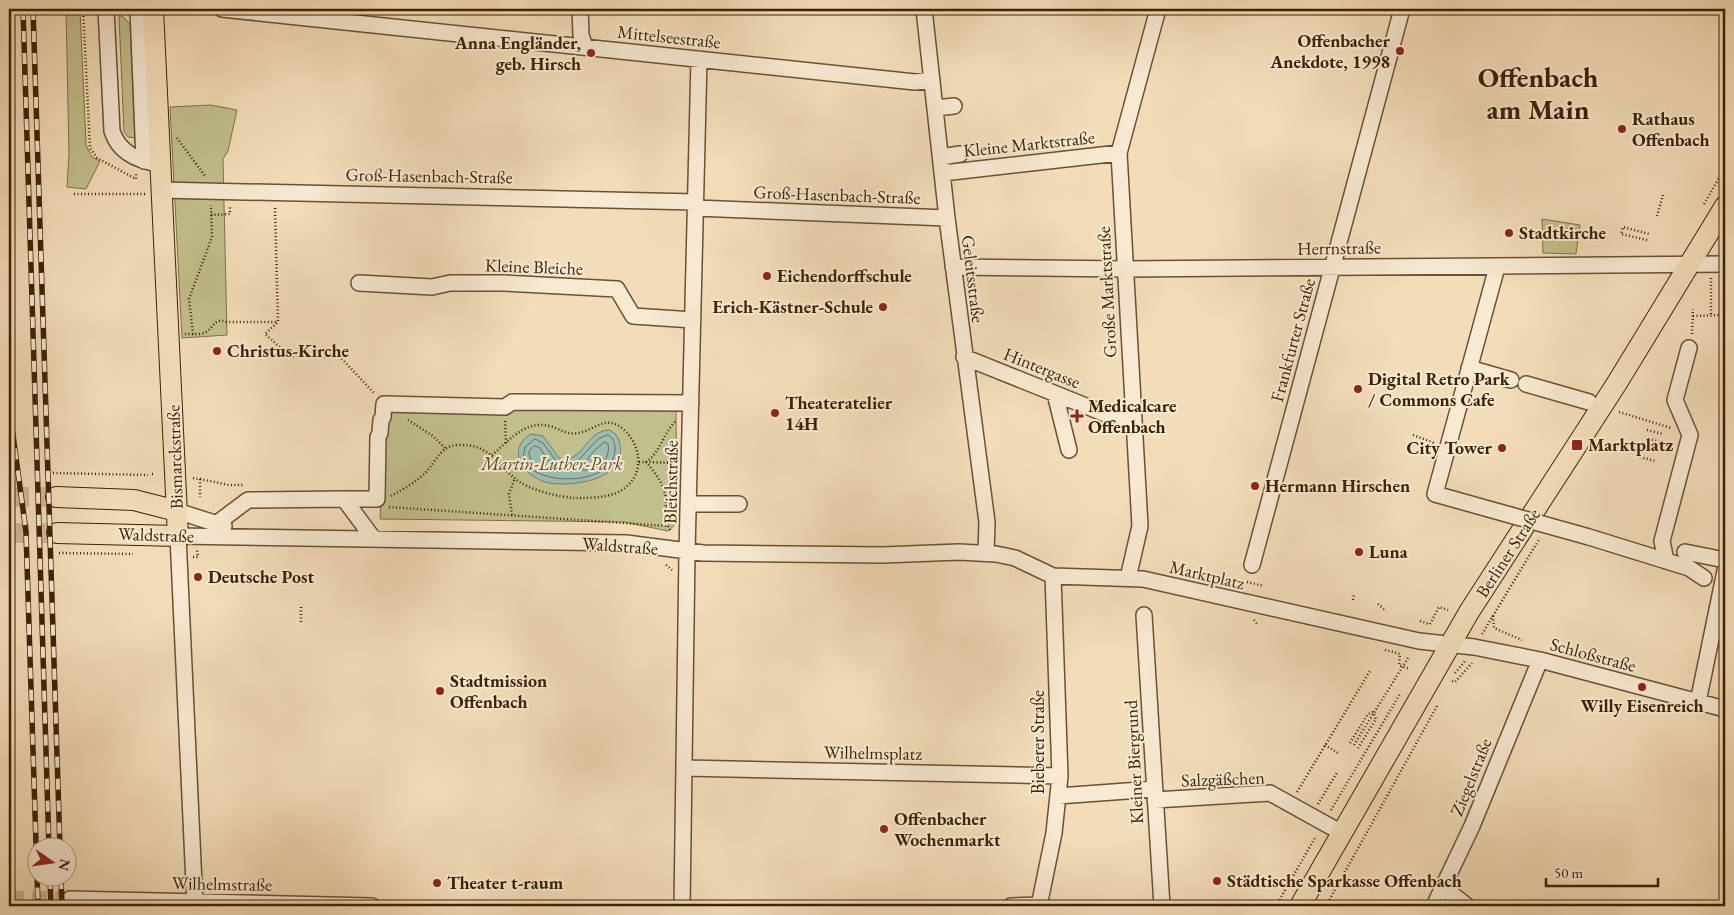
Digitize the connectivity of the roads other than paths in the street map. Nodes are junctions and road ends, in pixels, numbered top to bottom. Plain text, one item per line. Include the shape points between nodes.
1 (106, 9) edge
2 (116, 9) edge
3 (127, 9) edge
4 (222, 9) edge
5 (580, 9) edge
6 (924, 9) edge
7 (1158, 9) edge
8 (1402, 9) edge
9 (146, 17) edge
10 (107, 32) junction
11 (585, 47) junction
12 (699, 59) junction
13 (932, 80) junction
14 (954, 106) dead end
15 (936, 108) junction
16 (1119, 153) junction
17 (960, 154) dead end
18 (941, 157) junction
19 (152, 162) junction
20 (942, 173) junction
21 (154, 192) junction
22 (696, 205) junction
23 (1725, 206) edge
24 (947, 218) junction
25 (1718, 264) edge
26 (1688, 265) junction
27 (1332, 266) junction
28 (953, 267) junction
29 (1497, 267) junction
30 (1125, 269) junction
31 (358, 283) dead end
32 (693, 320) junction
33 (1688, 348) dead end
34 (964, 357) junction
35 (1469, 368) junction
36 (1511, 380) dead end
37 (1526, 384) dead end
38 (1055, 394) junction
39 (1589, 402) dead end
40 (691, 403) junction
41 (1133, 425) junction
42 (1069, 450) dead end
43 (56, 498) tunnel mouth
44 (344, 499) junction
45 (689, 504) junction
46 (740, 504) dead end
47 (177, 511) junction
48 (216, 524) junction
49 (57, 533) tunnel mouth
50 (178, 536) junction
51 (254, 536) junction
52 (373, 538) junction
53 (687, 552) junction
54 (1685, 552) dead end
55 (986, 553) junction
56 (1725, 560) edge
57 (1666, 561) junction
58 (1252, 565) dead end
59 (1725, 571) edge
60 (1053, 576) junction
61 (1128, 578) junction
62 (1704, 578) dead end
63 (1144, 615) dead end
64 (1450, 644) junction
65 (1540, 660) junction
66 (1698, 702) junction
67 (1725, 710) edge
68 (686, 768) junction
69 (1060, 776) junction
70 (1155, 794) junction
71 (1058, 796) junction
72 (1342, 833) junction
73 (1443, 887) junction
74 (70, 899) tunnel mouth
75 (195, 904) edge
76 (372, 906) edge
77 (682, 906) edge
78 (1011, 906) edge
79 (1040, 906) edge
80 (1162, 906) edge
81 (1300, 906) edge
82 (1434, 906) edge
83 (1467, 906) edge

1 - 10 street
2 - 10 street
3 - 9 street
4 - 11 street, Mittelseestraße
5 - 11 street
6 - 13 street, Geleitsstraße
7 - 16 street, Große Marktstraße
8 - 27 street, Frankfurter Straße
9 - 19 main road, Bismarckstraße
10 - 19 street via 112,131 118,145
11 - 12 street, Mittelseestraße
12 - 13 street, Mittelseestraße via 915,82
12 - 22 street, Bleichstraße
13 - 15 street, Geleitsstraße
14 - 15 street
15 - 18 street, Geleitsstraße
16 - 20 street, Kleine Marktstraße
16 - 30 street, Große Marktstraße
17 - 18 street
18 - 20 street, Geleitsstraße
19 - 21 main road, Bismarckstraße
20 - 24 street, Geleitsstraße
21 - 22 street, Groß-Hasenbach-Straße via 274,191
21 - 47 main road, Bismarckstraße via 170,336
22 - 24 street, Groß-Hasenbach-Straße
22 - 32 street, Bleichstraße
23 - 26 main road, Berliner Straße
24 - 28 street, Geleitsstraße
25 - 26 street, Herrnstraße
26 - 29 street, Herrnstraße
26 - 64 main road, Berliner Straße via 1617,383
27 - 29 street, Herrnstraße
27 - 30 street, Herrnstraße
27 - 58 street, Frankfurter Straße
28 - 30 street, Herrnstraße
28 - 34 street, Geleitsstraße
29 - 35 street
30 - 41 street, Große Marktstraße
31 - 32 street, Kleine Bleiche via 432,287 450,283 617,288 633,316
32 - 40 street, Bleichstraße
33 - 57 street via 1675,400 1690,435 1662,541
34 - 38 street, Hintergasse
34 - 55 street, Geleitsstraße via 987,522
35 - 36 street
35 - 57 street, bridge via 1435,494 1472,499 1595,535
37 - 39 street
38 - 41 street, Hintergasse
38 - 42 street
40 - 44 street via 512,402 505,407 387,404 378,437 377,499
40 - 45 street, Bleichstraße
41 - 61 street, Große Marktstraße via 1140,526
43 - 47 main road, Waldstraße via 134,500
44 - 48 street via 256,498 238,505
44 - 52 street
45 - 46 street
45 - 53 street, Bleichstraße
47 - 48 street, Waldstraße
47 - 50 main road, Bismarckstraße
48 - 51 street, Waldstraße
49 - 50 main road, Waldstraße
50 - 51 street, Waldstraße
50 - 75 street, Bismarckstraße
51 - 52 street, Waldstraße
52 - 53 street, Waldstraße via 626,543
53 - 55 street, Waldstraße
53 - 68 street, Bleichstraße
54 - 56 street
55 - 60 street, Marktplatz via 1016,558
57 - 62 street via 1689,568
59 - 66 street
60 - 61 street, Marktplatz
60 - 69 street, Bieberer Straße
61 - 64 street, Marktplatz via 1419,641
63 - 70 street, Kleiner Biergrund
64 - 65 street, Schloßstraße
64 - 72 main road, Berliner Straße
65 - 66 street, Schloßstraße
65 - 73 street, Ziegelstraße via 1472,826
66 - 67 street, Schloßstraße
68 - 69 street, Wilhelmsplatz
68 - 77 street, Bleichstraße
69 - 71 street, Bieberer Straße
70 - 71 street, Salzgäßchen
70 - 72 street, Salzgäßchen via 1270,794
70 - 80 street, Kleiner Biergrund
71 - 79 street, Bieberer Straße
72 - 81 main road, Berliner Straße
73 - 82 street, Ziegelstraße
73 - 83 street
74 - 75 street, Wilhelmstraße
75 - 76 street, Wilhelmstraße
78 - 79 street

